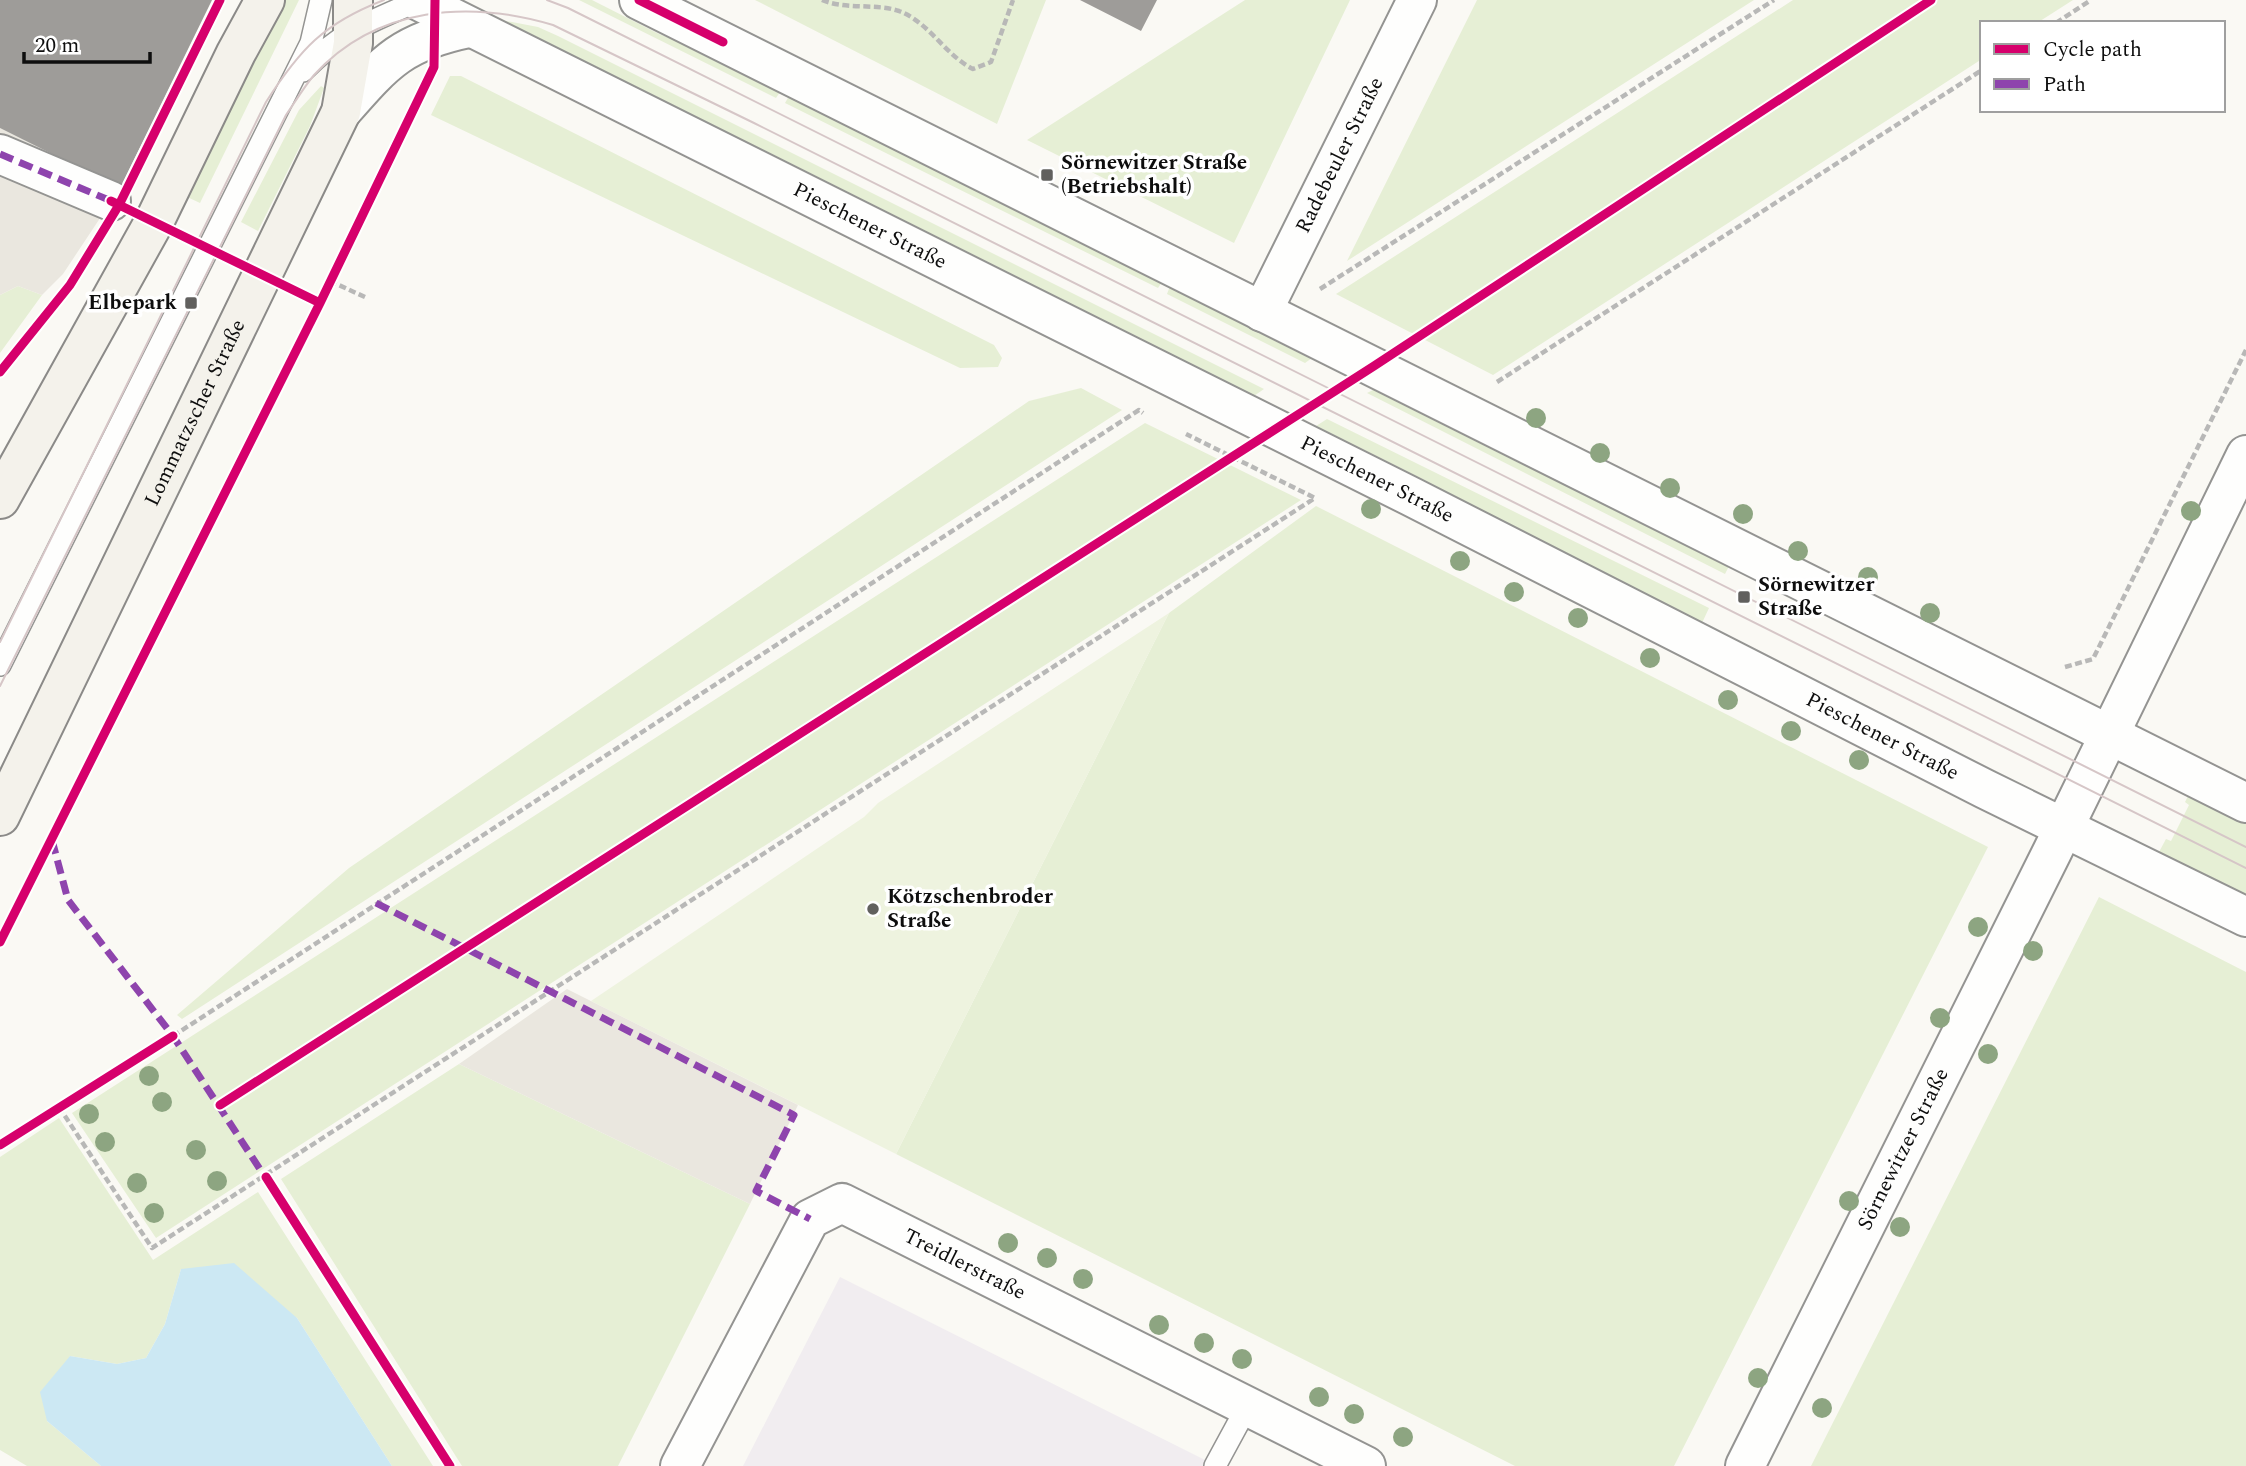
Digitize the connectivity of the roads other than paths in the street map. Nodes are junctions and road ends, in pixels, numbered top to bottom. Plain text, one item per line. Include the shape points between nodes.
1 (265, 0) edge
2 (321, 0) edge
3 (639, 0) edge
4 (1417, 0) edge
5 (418, 1) edge
6 (353, 14) edge
7 (469, 28) junction
8 (287, 87) junction
9 (341, 112) junction
10 (0, 154) edge
11 (111, 201) dead end
12 (1262, 312) junction
13 (2246, 455) edge
14 (0, 499) edge
15 (0, 665) edge
16 (2109, 735) junction
17 (2246, 803) edge
18 (0, 816) edge
19 (2064, 828) junction
20 (2246, 917) edge
21 (1247, 1407) junction
22 (680, 1466) edge
23 (1215, 1466) edge
24 (1366, 1466) edge
25 (1745, 1466) edge

1 - 14 main road via 154,222
2 - 8 lane via 311,43
3 - 12 street
4 - 12 street, Radebeuler Straße
5 - 6 lane
5 - 7 street, Pieschener Straße
6 - 8 lane
6 - 9 main road, Lommatzscher Straße
7 - 9 street via 404,48
7 - 19 street, Pieschener Straße via 568,73 1312,446
8 - 15 lane
9 - 18 main road, Lommatzscher Straße
10 - 11 street
12 - 16 street
13 - 16 street, Sörnewitzer Straße
16 - 17 street
16 - 19 street, Sörnewitzer Straße
19 - 20 street, Pieschener Straße
19 - 25 street, Sörnewitzer Straße
21 - 22 street, Treidlerstraße via 842,1203 810,1219
21 - 23 lane
21 - 24 street, Treidlerstraße

